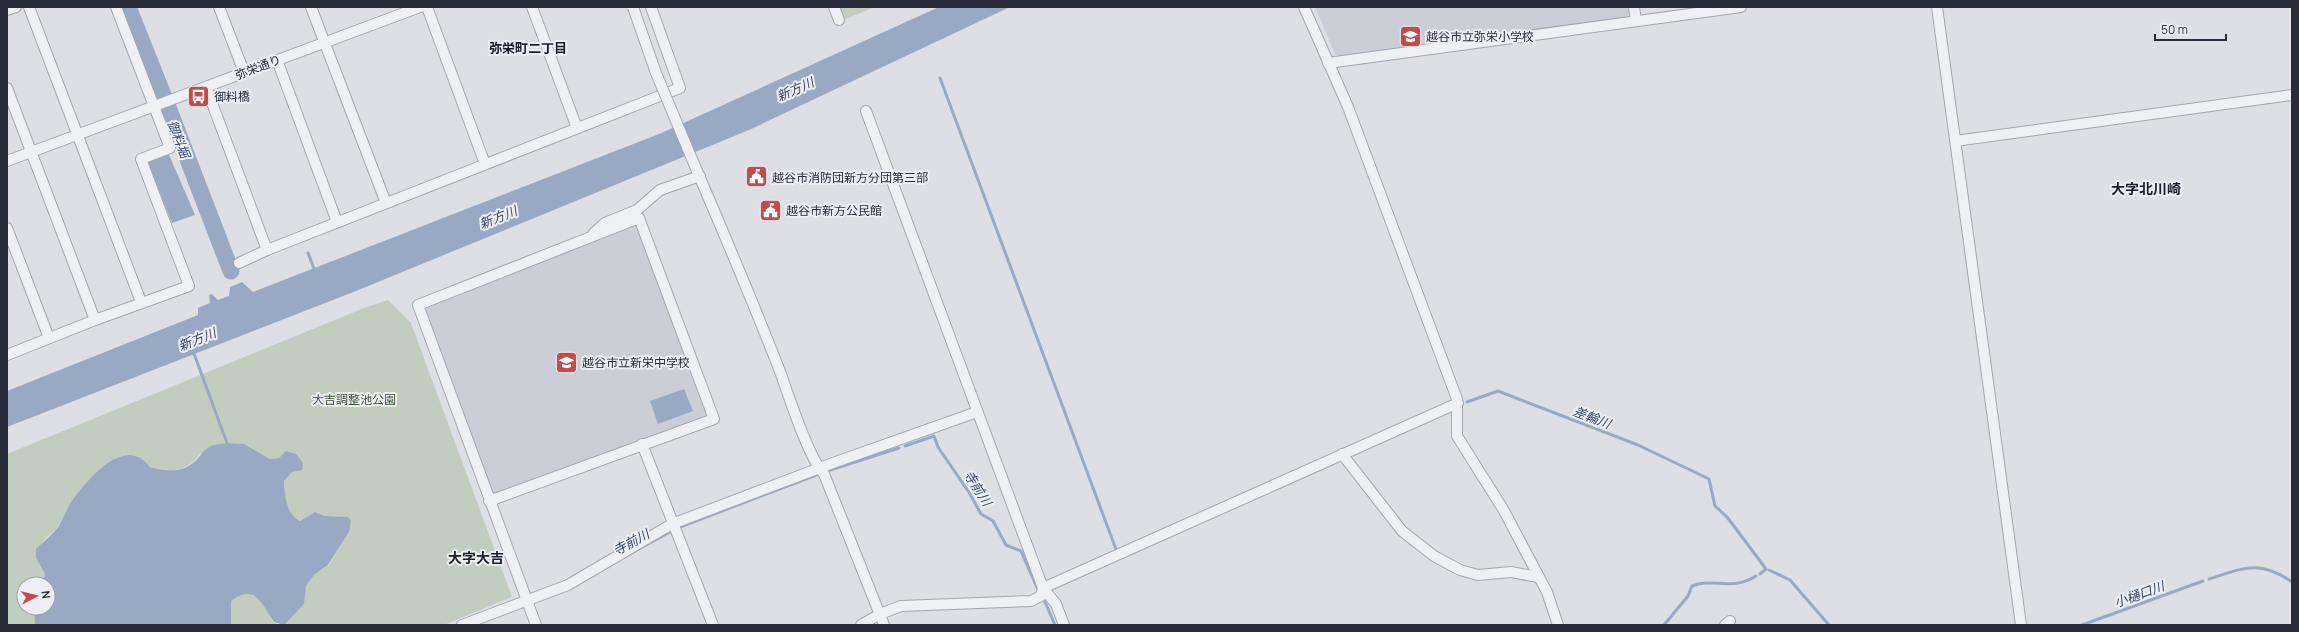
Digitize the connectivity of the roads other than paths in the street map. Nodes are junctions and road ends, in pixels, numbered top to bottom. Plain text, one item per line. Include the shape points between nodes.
1 (16, 7) edge
2 (29, 7) edge
3 (116, 7) edge
4 (219, 7) edge
5 (311, 7) edge
6 (420, 7) edge
7 (427, 7) edge
8 (532, 7) edge
9 (633, 7) edge
10 (651, 7) edge
11 (834, 7) edge
12 (1304, 7) edge
13 (1634, 7) edge
14 (1741, 7) edge
15 (1937, 7) edge
16 (7, 10) edge
17 (394, 11) edge
18 (839, 20) dead end
19 (1636, 21) junction
20 (324, 42) junction
21 (277, 60) junction
22 (1328, 63) junction
23 (244, 72) junction
24 (206, 87) junction
25 (7, 88) edge
26 (2292, 96) edge
27 (155, 106) junction
28 (866, 111) dead end
29 (577, 128) junction
30 (78, 135) junction
31 (1955, 141) junction
32 (32, 152) junction
33 (7, 161) edge
34 (484, 164) junction
35 (699, 173) junction
36 (386, 203) junction
37 (337, 222) junction
38 (7, 228) edge
39 (588, 238) junction
40 (267, 250) junction
41 (240, 263) dead end
42 (141, 302) junction
43 (95, 320) junction
44 (49, 338) junction
45 (7, 355) edge
46 (1458, 403) junction
47 (977, 412) junction
48 (642, 444) junction
49 (1342, 454) junction
50 (819, 469) junction
51 (489, 501) junction
52 (672, 524) junction
53 (1538, 577) junction
54 (1043, 588) junction
55 (526, 600) junction
56 (880, 614) junction
57 (462, 625) edge
58 (536, 625) edge
59 (713, 625) edge
60 (861, 625) edge
61 (884, 625) edge
62 (1064, 625) edge
63 (1558, 625) edge
64 (2021, 625) edge

1 - 16 street
2 - 30 street
3 - 27 street
4 - 23 street
5 - 20 street
6 - 17 street, 弥栄通り
7 - 34 street
8 - 29 street
9 - 35 street, bridge via 656,73
10 - 29 street via 680,88
11 - 18 street
12 - 22 street
13 - 19 street
14 - 19 street
15 - 31 street
17 - 20 street, 弥栄通り
19 - 22 street
20 - 21 street, 弥栄通り
20 - 36 street
21 - 23 street, 弥栄通り
21 - 37 street
22 - 46 street via 1348,107
23 - 24 street, 弥栄通り
24 - 27 street, 弥栄通り
24 - 40 street
25 - 32 street
26 - 31 street
27 - 30 street, 弥栄通り
27 - 42 street via 170,148 141,159 189,286
28 - 47 street
29 - 34 street
30 - 32 street, 弥栄通り
30 - 42 street
31 - 64 street
32 - 33 street, 弥栄通り
32 - 43 street
34 - 36 street
35 - 39 street via 660,190 637,210 605,223
35 - 50 street
36 - 37 street
37 - 40 street
38 - 44 street
39 - 48 street via 639,218 714,419
39 - 51 street via 418,305
40 - 41 street
42 - 43 street
43 - 44 street
44 - 45 street
46 - 49 street
46 - 53 street via 1457,436 1503,509
47 - 50 street
47 - 54 street
48 - 51 street
48 - 52 street
49 - 53 street via 1402,531 1434,556 1460,570 1478,575 1510,572
49 - 54 street
50 - 52 street
50 - 56 street via 824,474
51 - 55 street
52 - 55 street via 568,585
52 - 59 street via 686,551
53 - 63 street
54 - 56 street via 1041,596 1031,601 900,606
54 - 62 street via 1056,604
55 - 57 street
55 - 58 street
56 - 60 street
56 - 61 street

